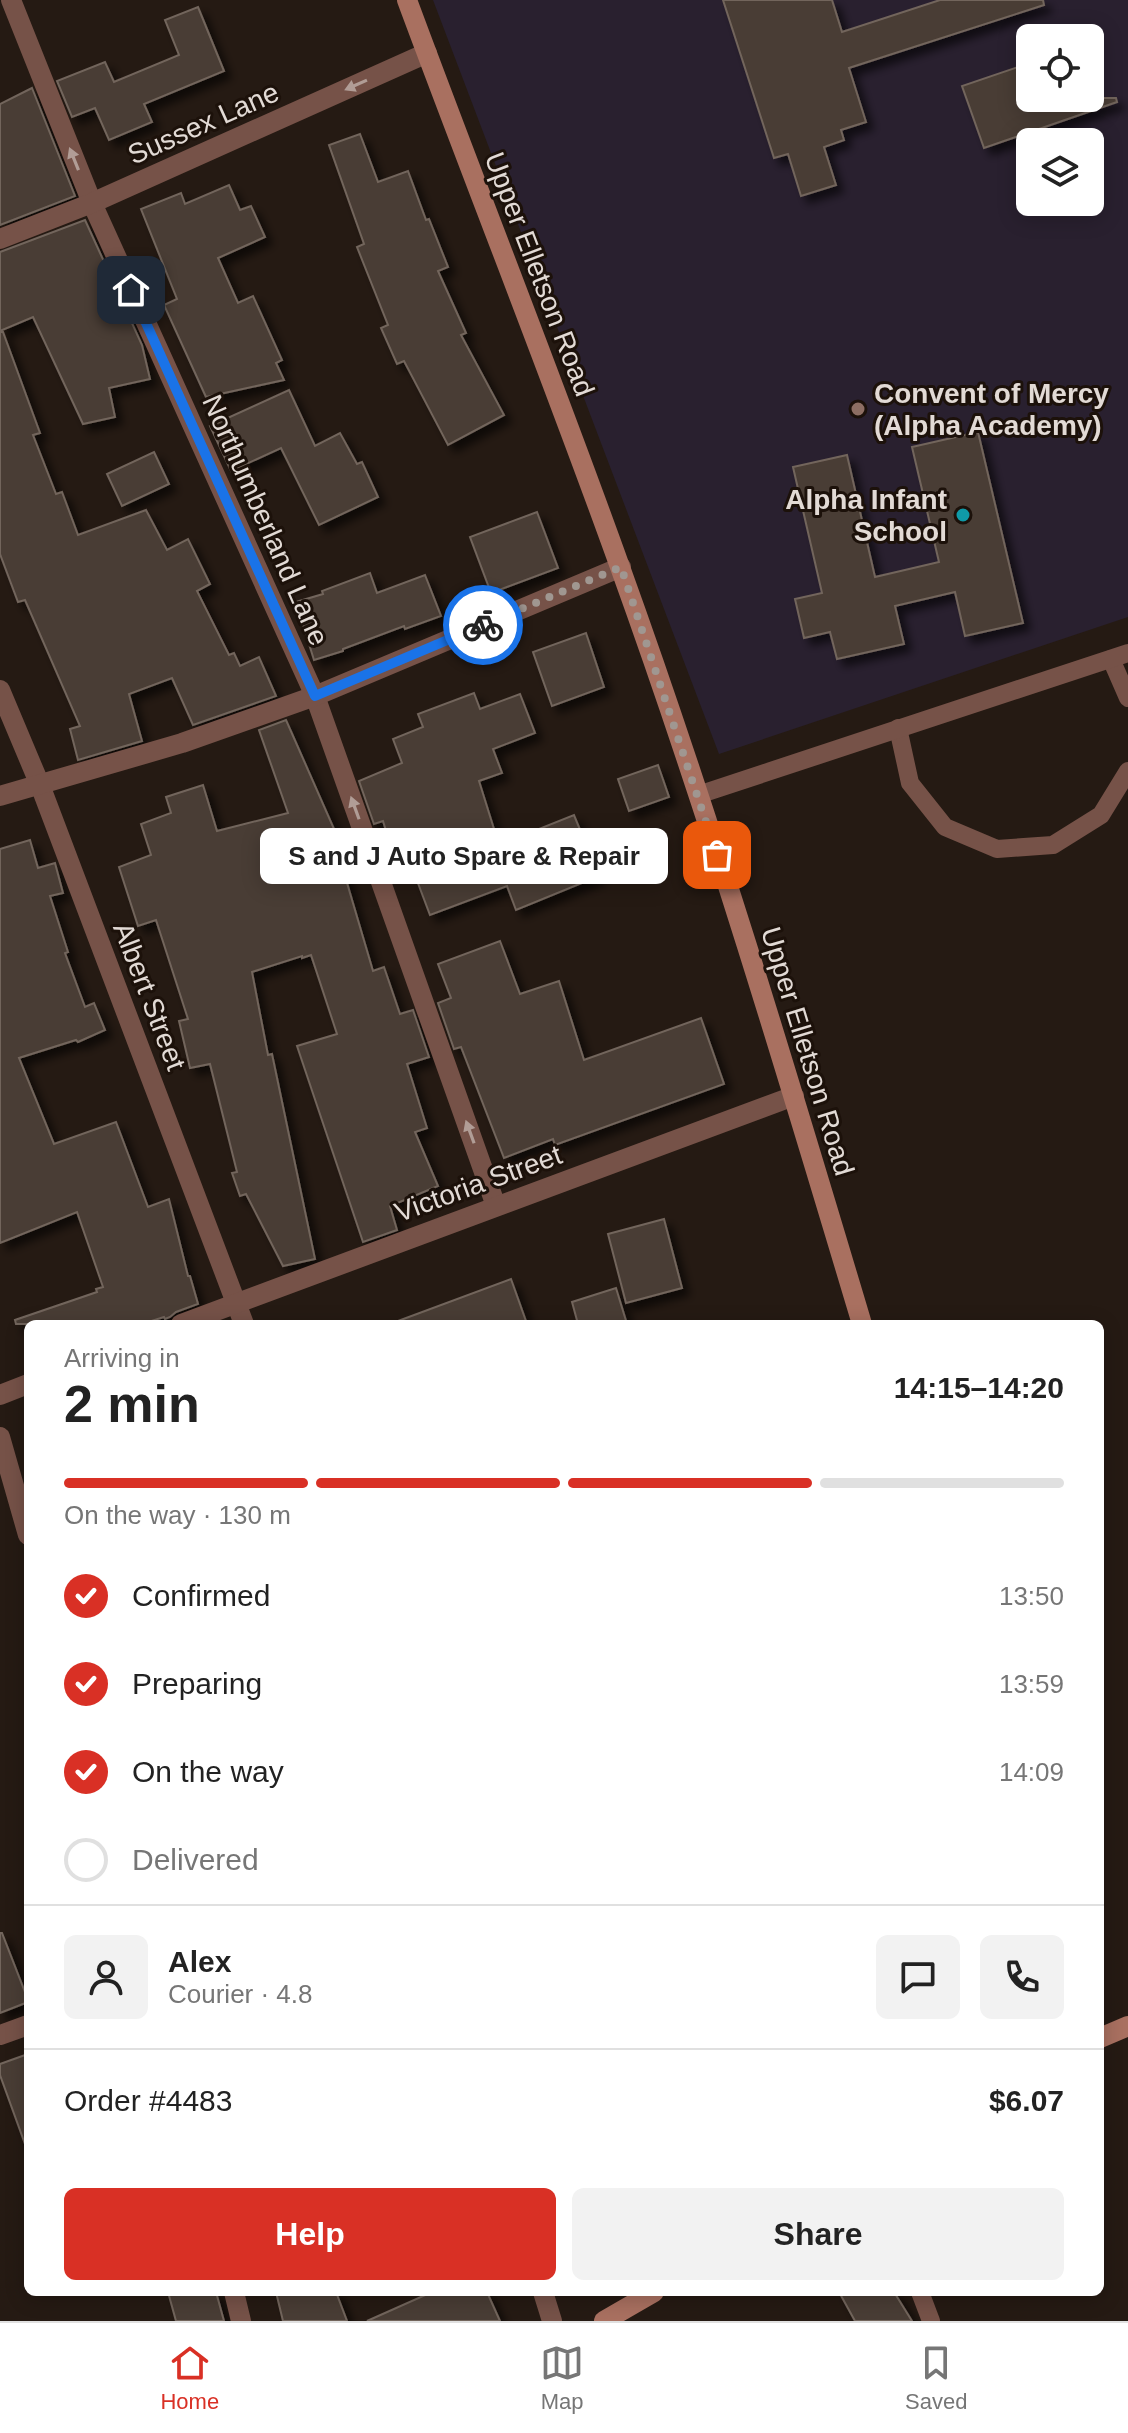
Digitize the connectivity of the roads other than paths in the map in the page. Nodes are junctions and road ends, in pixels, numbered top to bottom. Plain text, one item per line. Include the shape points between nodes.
1 (11, 0) edge
2 (407, 0) edge
3 (427, 53) junction
4 (92, 203) junction
5 (0, 239) edge
6 (621, 567) junction
7 (1119, 656) edge
8 (0, 690) edge
9 (315, 696) junction
10 (1128, 698) edge
11 (898, 728) junction
12 (1128, 771) edge
13 (40, 785) junction
14 (698, 795) junction
15 (0, 796) edge
16 (794, 1096) junction
17 (496, 1206) junction
18 (237, 1302) junction
19 (191, 1320) edge
20 (243, 1320) edge
21 (861, 1320) edge
22 (24, 1386) edge
23 (0, 1395) edge
24 (0, 1437) edge
25 (24, 1521) edge
26 (24, 2026) edge
27 (1128, 2026) edge
28 (0, 2035) edge
29 (1104, 2036) edge
30 (235, 2296) edge
31 (544, 2296) edge
32 (647, 2296) edge
33 (922, 2296) edge
34 (241, 2321) edge
35 (552, 2321) edge
36 (604, 2321) edge
37 (931, 2321) edge

4 -> 1 street, Northumberland Lane
2 - 3 street, Upper Elletson Road
3 -> 4 street, Sussex Lane
3 - 6 street, Upper Elletson Road
4 - 5 street, Sussex Lane
4 - 9 street, Northumberland Lane
6 - 9 street
6 - 14 street, Upper Elletson Road
7 - 10 lane
7 - 11 lane
8 - 13 street, Albert Street
9 - 13 street
17 -> 9 street, Northumberland Lane
11 - 12 lane via 910,783 945,827 997,849 1053,845 1101,815
11 - 14 lane
13 - 15 street
13 - 18 street, Albert Street
14 - 16 street, Upper Elletson Road
16 - 17 street, Victoria Street
16 - 21 street, Upper Elletson Road
17 - 18 street, Victoria Street
18 - 19 street, Victoria Street
18 - 20 street, Albert Street
22 - 23 street
24 - 25 street
26 - 28 street
27 - 29 street
30 - 34 street
31 - 35 street
32 - 36 street
33 - 37 lane

